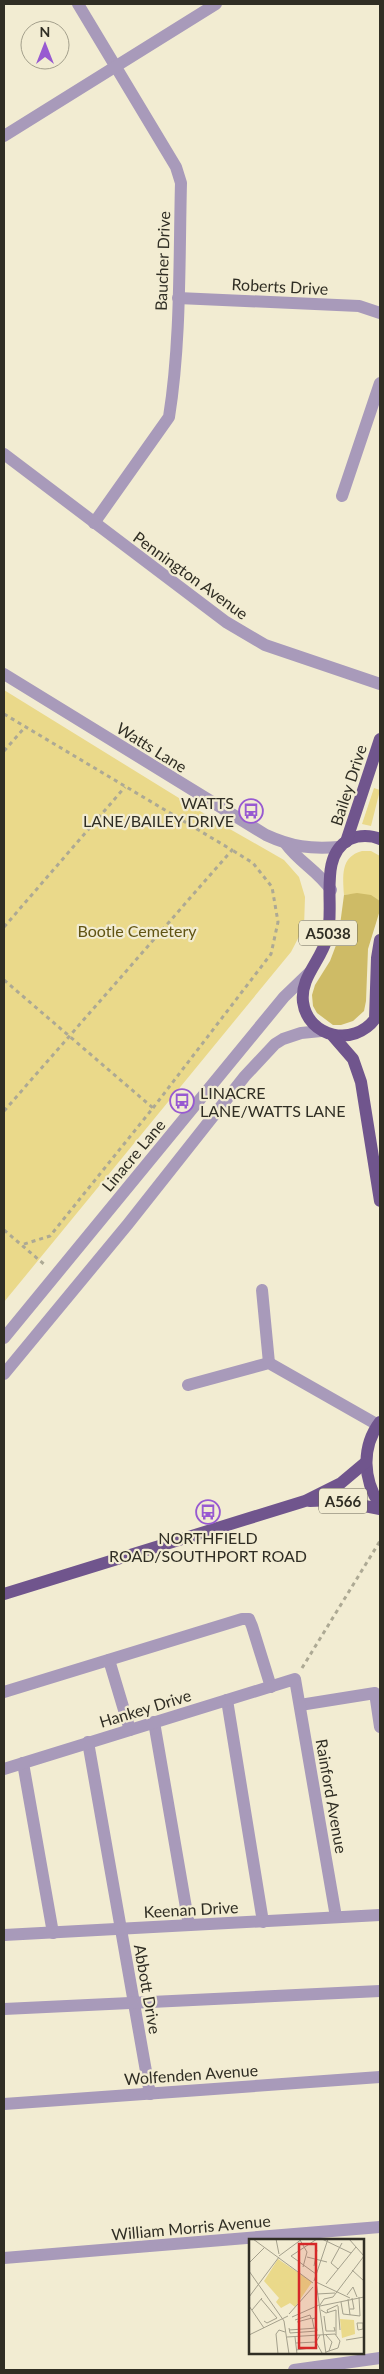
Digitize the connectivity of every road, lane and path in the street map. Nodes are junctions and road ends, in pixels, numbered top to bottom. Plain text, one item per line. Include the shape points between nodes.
1 (78, 4) edge
2 (216, 4) edge
3 (116, 67) junction
4 (4, 136) edge
5 (178, 298) junction
6 (380, 313) edge
7 (380, 383) edge
8 (4, 454) edge
9 (342, 496) dead end
10 (94, 523) junction
11 (4, 674) edge
12 (380, 684) edge
13 (4, 714) edge
14 (25, 727) junction
15 (380, 739) edge
16 (4, 751) edge
17 (125, 787) junction
18 (380, 839) edge
19 (286, 844) junction
20 (343, 844) junction
21 (232, 850) junction
22 (331, 890) junction
23 (4, 927) edge
24 (380, 940) edge
25 (310, 972) junction
26 (4, 980) edge
27 (378, 1015) edge
28 (380, 1032) edge
29 (327, 1033) junction
30 (69, 1036) junction
31 (154, 1108) junction
32 (4, 1111) edge
33 (380, 1201) edge
34 (4, 1230) edge
35 (21, 1245) junction
36 (56, 1274) junction
37 (262, 1290) dead end
38 (4, 1338) edge
39 (269, 1363) junction
40 (4, 1374) edge
41 (188, 1385) dead end
42 (379, 1423) edge
43 (366, 1462) junction
44 (305, 1501) junction
45 (380, 1505) edge
46 (380, 1509) edge
47 (380, 1541) edge
48 (4, 1594) edge
49 (108, 1660) junction
50 (295, 1679) junction
51 (271, 1687) junction
52 (4, 1692) edge
53 (227, 1700) junction
54 (300, 1706) junction
55 (154, 1722) junction
56 (380, 1727) edge
57 (130, 1730) junction
58 (88, 1742) junction
59 (23, 1763) junction
60 (4, 1769) edge
61 (380, 1915) edge
62 (336, 1918) junction
63 (263, 1922) junction
64 (189, 1925) junction
65 (121, 1929) junction
66 (54, 1933) junction
67 (4, 1935) edge
68 (380, 1991) edge
69 (134, 2003) junction
70 (4, 2009) edge
71 (380, 2077) edge
72 (150, 2094) junction
73 (4, 2104) edge
74 (380, 2228) edge
75 (4, 2258) edge
76 (380, 2358) edge
77 (294, 2370) edge

1 - 3 street, Baucher Drive
2 - 3 street
3 - 4 street
3 - 5 street, Baucher Drive via 176,167 181,183
5 - 6 street, Roberts Drive via 359,306
5 - 10 street, Baucher Drive via 169,417
7 - 9 street
8 - 10 street, Pennington Avenue
10 - 12 street, Pennington Avenue via 250,638
11 - 19 street, Watts Lane via 245,824
13 - 14 path
14 - 16 path
14 - 17 path
15 - 20 main road, Bailey Drive / A5038
17 - 21 path
17 - 23 path
18 - 20 main road via 364,836
19 - 20 street, Watts Lane via 312,848
19 - 22 street, Watts Lane
20 - 22 main road, A5038 via 331,862
21 - 30 path
21 - 31 path via 253,864 272,887 278,922 271,954
22 - 25 main road, A5038 via 327,939
24 - 27 main road, A5038 via 376,967
25 - 29 main road, A5038 via 303,1001 308,1018
25 - 36 street, Linacre Lane via 284,997
26 - 30 path
27 - 28 main road, A5038
27 - 29 main road via 364,1029 345,1035
29 - 33 main road, A5038 via 353,1060 360,1076
29 - 40 street via 301,1033 275,1044
30 - 31 path
30 - 32 path
31 - 35 path via 50,1236
34 - 35 path
35 - 36 path
36 - 38 street, Linacre Lane
37 - 39 street
39 - 41 street
39 - 42 street
42 - 43 main road via 372,1436
43 - 44 main road, A566 via 340,1483
43 - 45 main road via 368,1480
44 - 46 main road, A566 via 334,1500
44 - 48 main road, A566
47 - 50 path
49 - 51 street via 249,1619
49 - 52 street
49 - 57 street
50 - 51 street, Hankey Drive
50 - 54 street, Rainford Avenue
51 - 53 street, Hankey Drive
53 - 55 street, Hankey Drive
53 - 63 street
54 - 56 street via 375,1694
54 - 62 street, Rainford Avenue
55 - 57 street, Hankey Drive
55 - 64 street
57 - 58 street, Hankey Drive
58 - 59 street, Hankey Drive
58 - 65 street, Abbott Drive
59 - 60 street, Hankey Drive
59 - 66 street
61 - 62 street, Keenan Drive
62 - 63 street, Keenan Drive
63 - 64 street, Keenan Drive
64 - 65 street, Keenan Drive
65 - 66 street, Keenan Drive
65 - 69 street, Abbott Drive
66 - 67 street, Keenan Drive
68 - 69 street
69 - 70 street
69 - 72 street, Abbott Drive
71 - 72 street, Wolfenden Avenue
72 - 73 street, Wolfenden Avenue
74 - 75 street, William Morris Avenue
76 - 77 street

